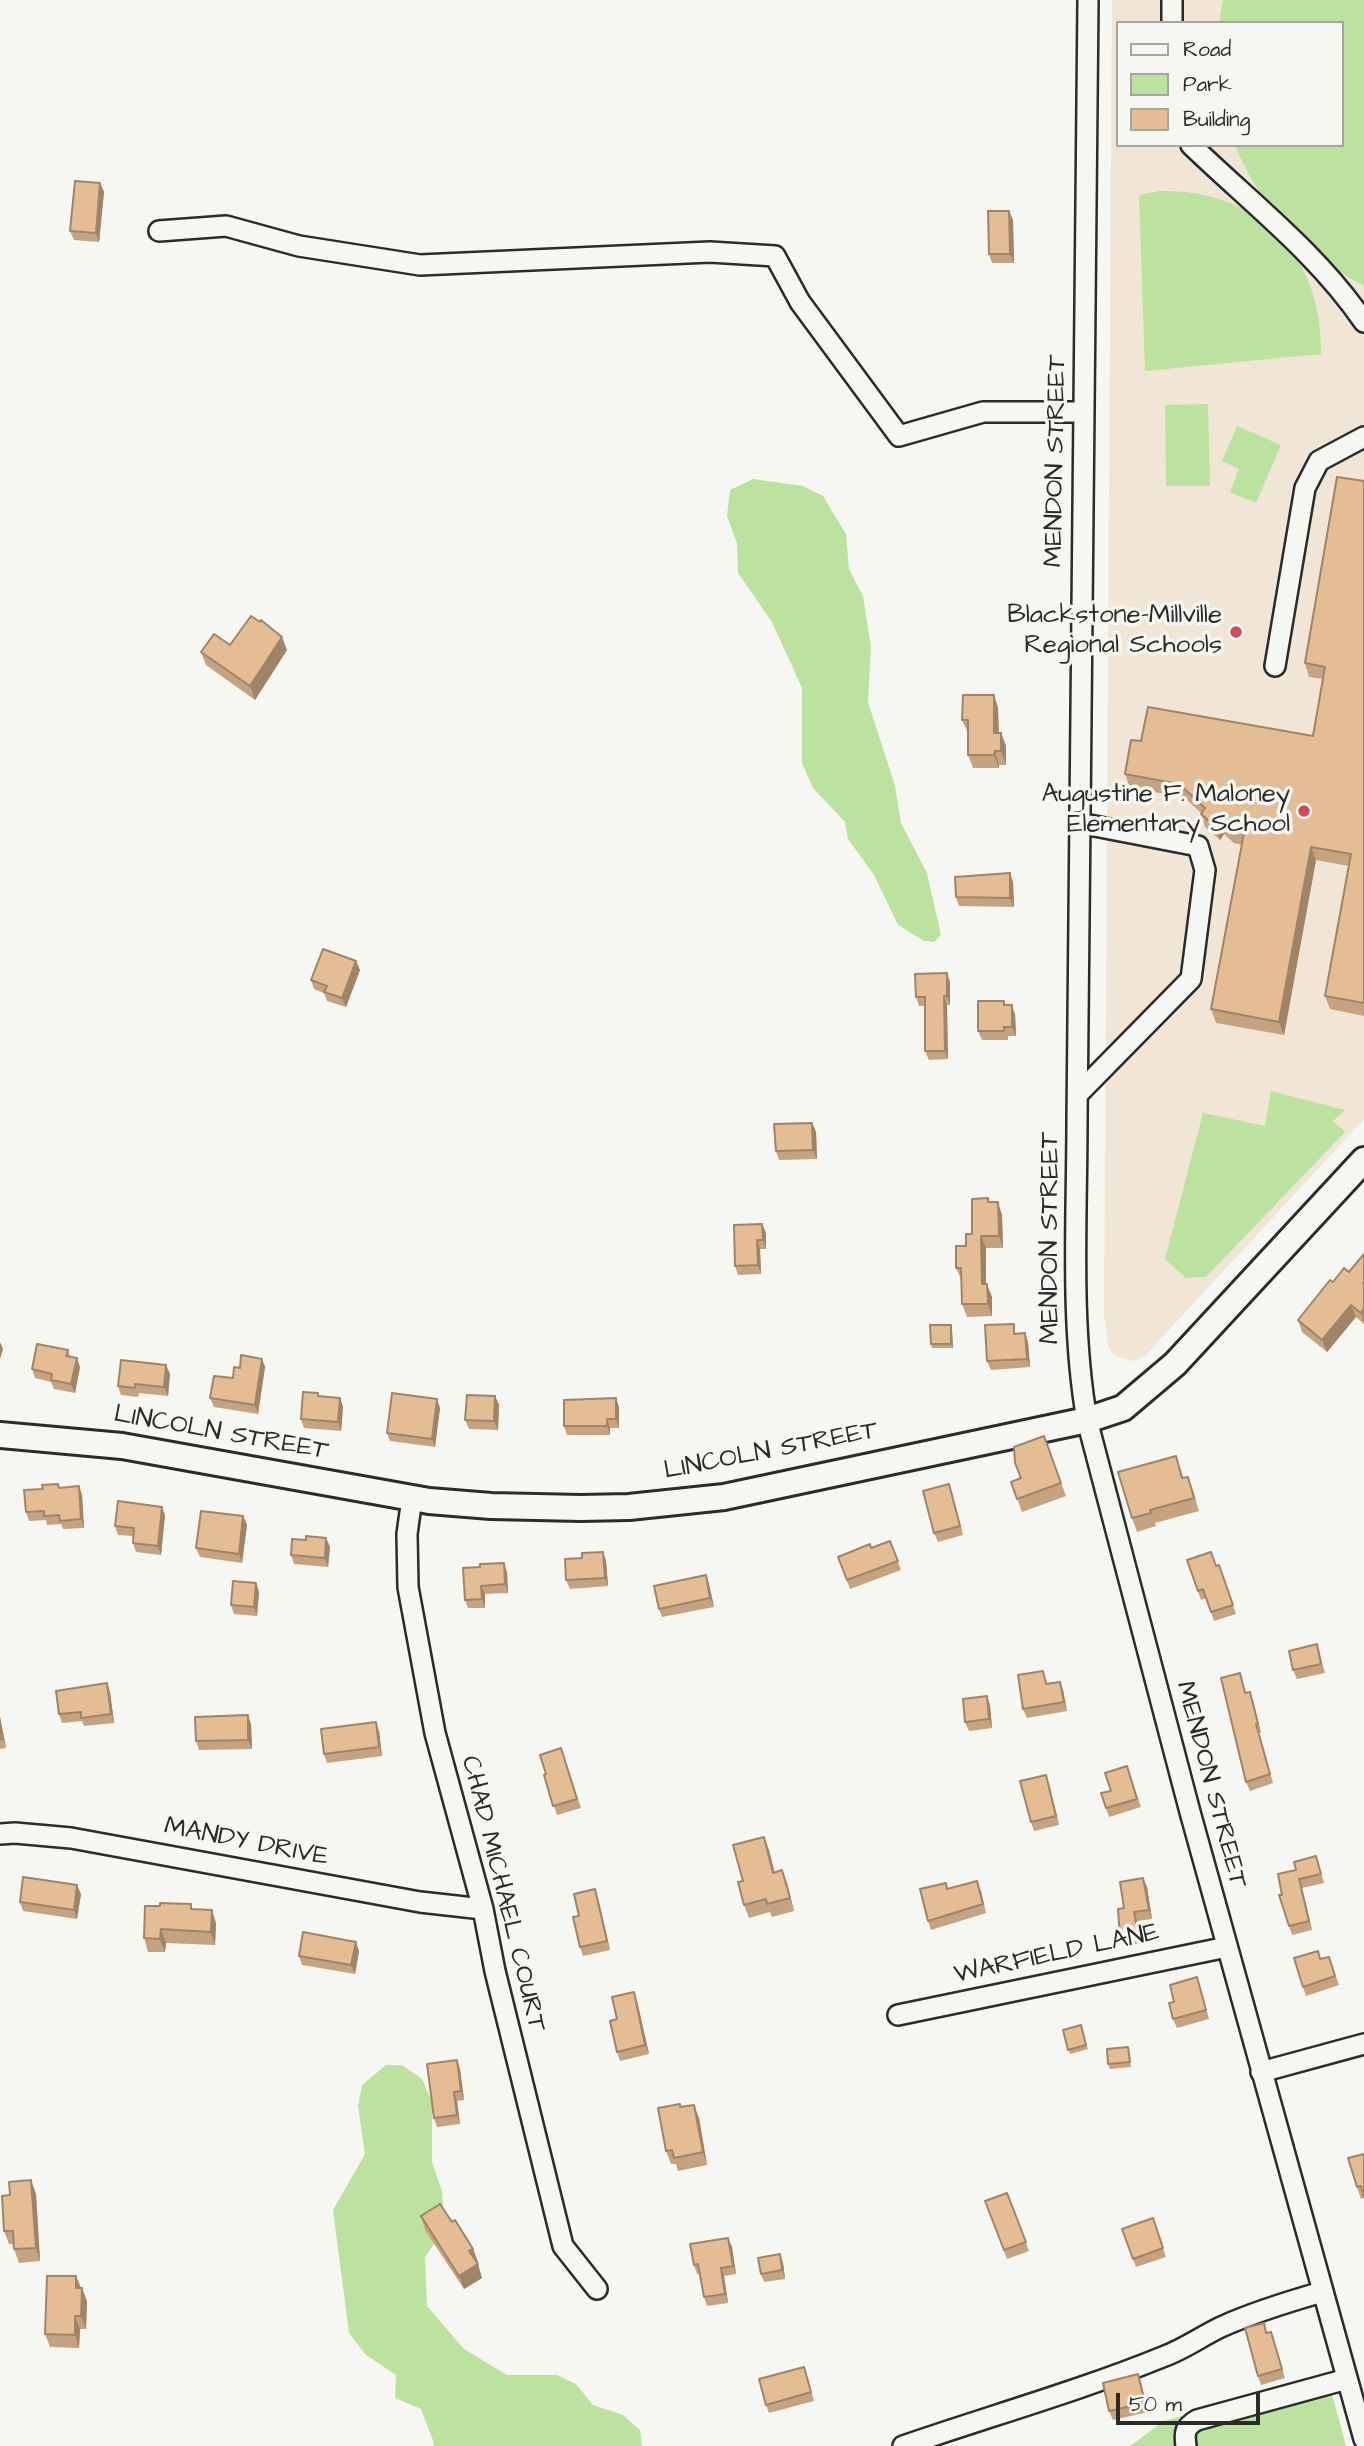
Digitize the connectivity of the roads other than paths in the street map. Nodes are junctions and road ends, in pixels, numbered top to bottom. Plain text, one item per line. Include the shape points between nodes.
1 (1088, 0) edge
2 (1172, 0) edge
3 (1172, 21) edge
4 (1193, 147) edge
5 (159, 231) dead end
6 (1364, 322) edge
7 (1084, 412) junction
8 (1364, 437) edge
9 (1275, 666) dead end
10 (1079, 823) junction
11 (1078, 1094) junction
12 (1364, 1160) edge
13 (1087, 1420) junction
14 (0, 1435) edge
15 (412, 1499) junction
16 (0, 1834) edge
17 (483, 1909) junction
18 (1227, 1947) junction
19 (898, 2015) dead end
20 (1364, 2044) edge
21 (1261, 2072) junction
22 (597, 2288) dead end
23 (1322, 2292) junction
24 (1347, 2379) junction
25 (1363, 2433) edge
26 (903, 2446) edge
27 (1186, 2446) edge

1 - 7 street, MENDON STREET
2 - 3 street
4 - 6 street via 1280,227 1345,295
5 - 7 street via 226,226 299,246 420,265 710,252 775,256 800,302 899,436 984,412
7 - 10 street, MENDON STREET
8 - 9 street via 1319,461 1305,488
10 - 11 street, MENDON STREET
10 - 11 street via 1198,846 1205,870 1191,978
11 - 13 street, MENDON STREET via 1079,1360
12 - 13 main road, LINCOLN STREET via 1175,1364 1122,1408
13 - 15 main road, LINCOLN STREET via 724,1497 629,1507 558,1508
13 - 18 street, MENDON STREET
14 - 15 main road, LINCOLN STREET via 122,1446
15 - 17 street, CHAD MICHAEL COURT via 408,1587 435,1733
16 - 17 street, MANDY DRIVE via 71,1838 420,1902
17 - 22 street, CHAD MICHAEL COURT via 564,2246
18 - 19 street, WARFIELD LANE
18 - 21 street, MENDON STREET
20 - 21 street
21 - 23 street, MENDON STREET
23 - 24 street, MENDON STREET
23 - 26 street via 1265,2308 1167,2356
24 - 25 street, MENDON STREET
24 - 27 street via 1197,2420 1185,2430

